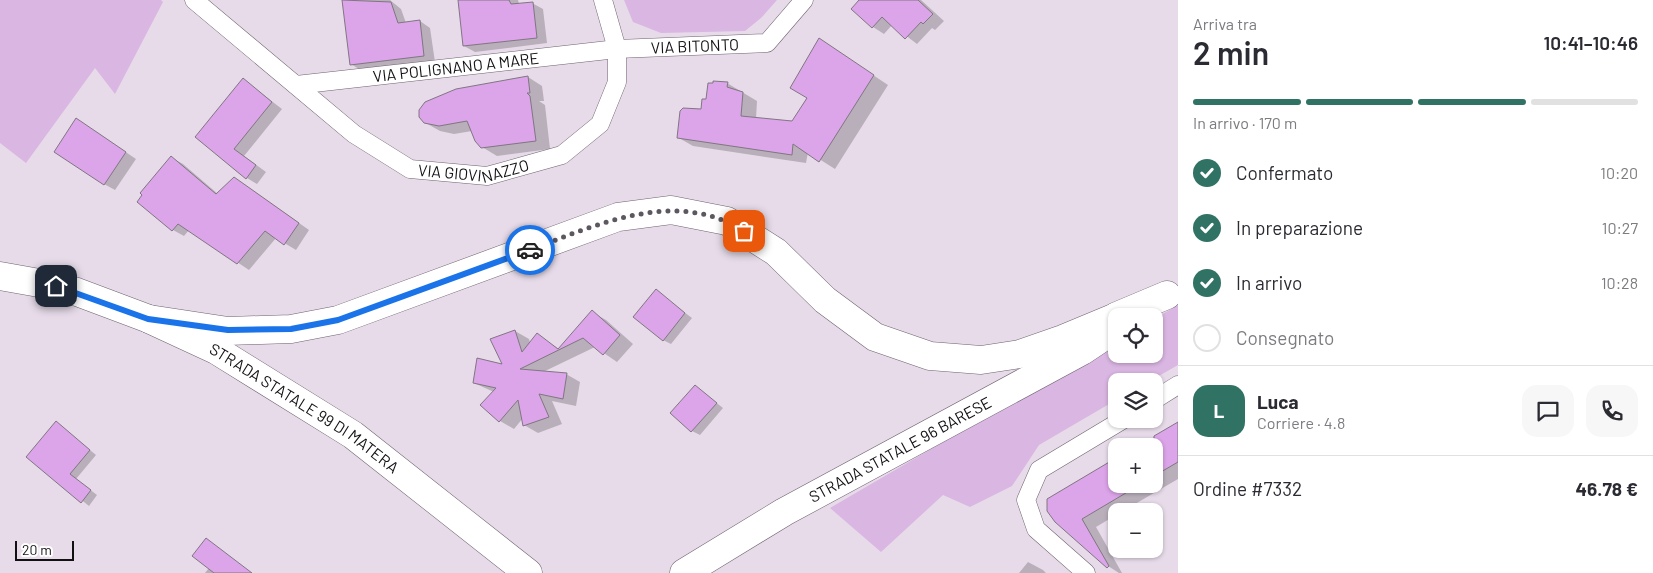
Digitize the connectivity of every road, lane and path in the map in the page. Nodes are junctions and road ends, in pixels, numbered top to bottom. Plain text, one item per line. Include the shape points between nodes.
1 (194, 0) edge
2 (602, 0) edge
3 (804, 0) edge
4 (617, 49) junction
5 (296, 84) junction
6 (0, 259) edge
7 (0, 276) edge
8 (56, 286) junction
9 (1172, 292) edge
10 (1135, 308) edge
11 (1147, 308) edge
12 (148, 319) junction
13 (1108, 320) edge
14 (1108, 333) edge
15 (1178, 385) edge
16 (1163, 394) edge
17 (1109, 428) edge
18 (528, 573) edge
19 (684, 573) edge
20 (1086, 573) edge

1 - 5 street, VIA GIOVINAZZO
2 - 4 street
3 - 4 street, VIA BITONTO via 767,43
4 - 5 street, VIA POLIGNANO A MARE
4 - 5 street, VIA GIOVINAZZO via 617,82 600,124 562,155 487,176 410,169 354,134
6 - 8 main road, STRADA STATALE 99 DI MATERA
7 - 8 main road, STRADA STATALE 99 DI MATERA
8 - 12 main road, STRADA STATALE 99 DI MATERA
9 - 10 main road
9 - 11 main road
12 - 13 main road via 228,330 291,329 338,320 618,217 671,210 727,221 776,252 825,300 875,338 930,356 981,360 1020,354
12 - 18 main road, STRADA STATALE 99 DI MATERA via 237,362 353,435
14 - 19 main road, STRADA STATALE 96 BARESE via 1082,351 784,512
15 - 16 street
17 - 20 street via 1040,470 1026,500 1036,529

